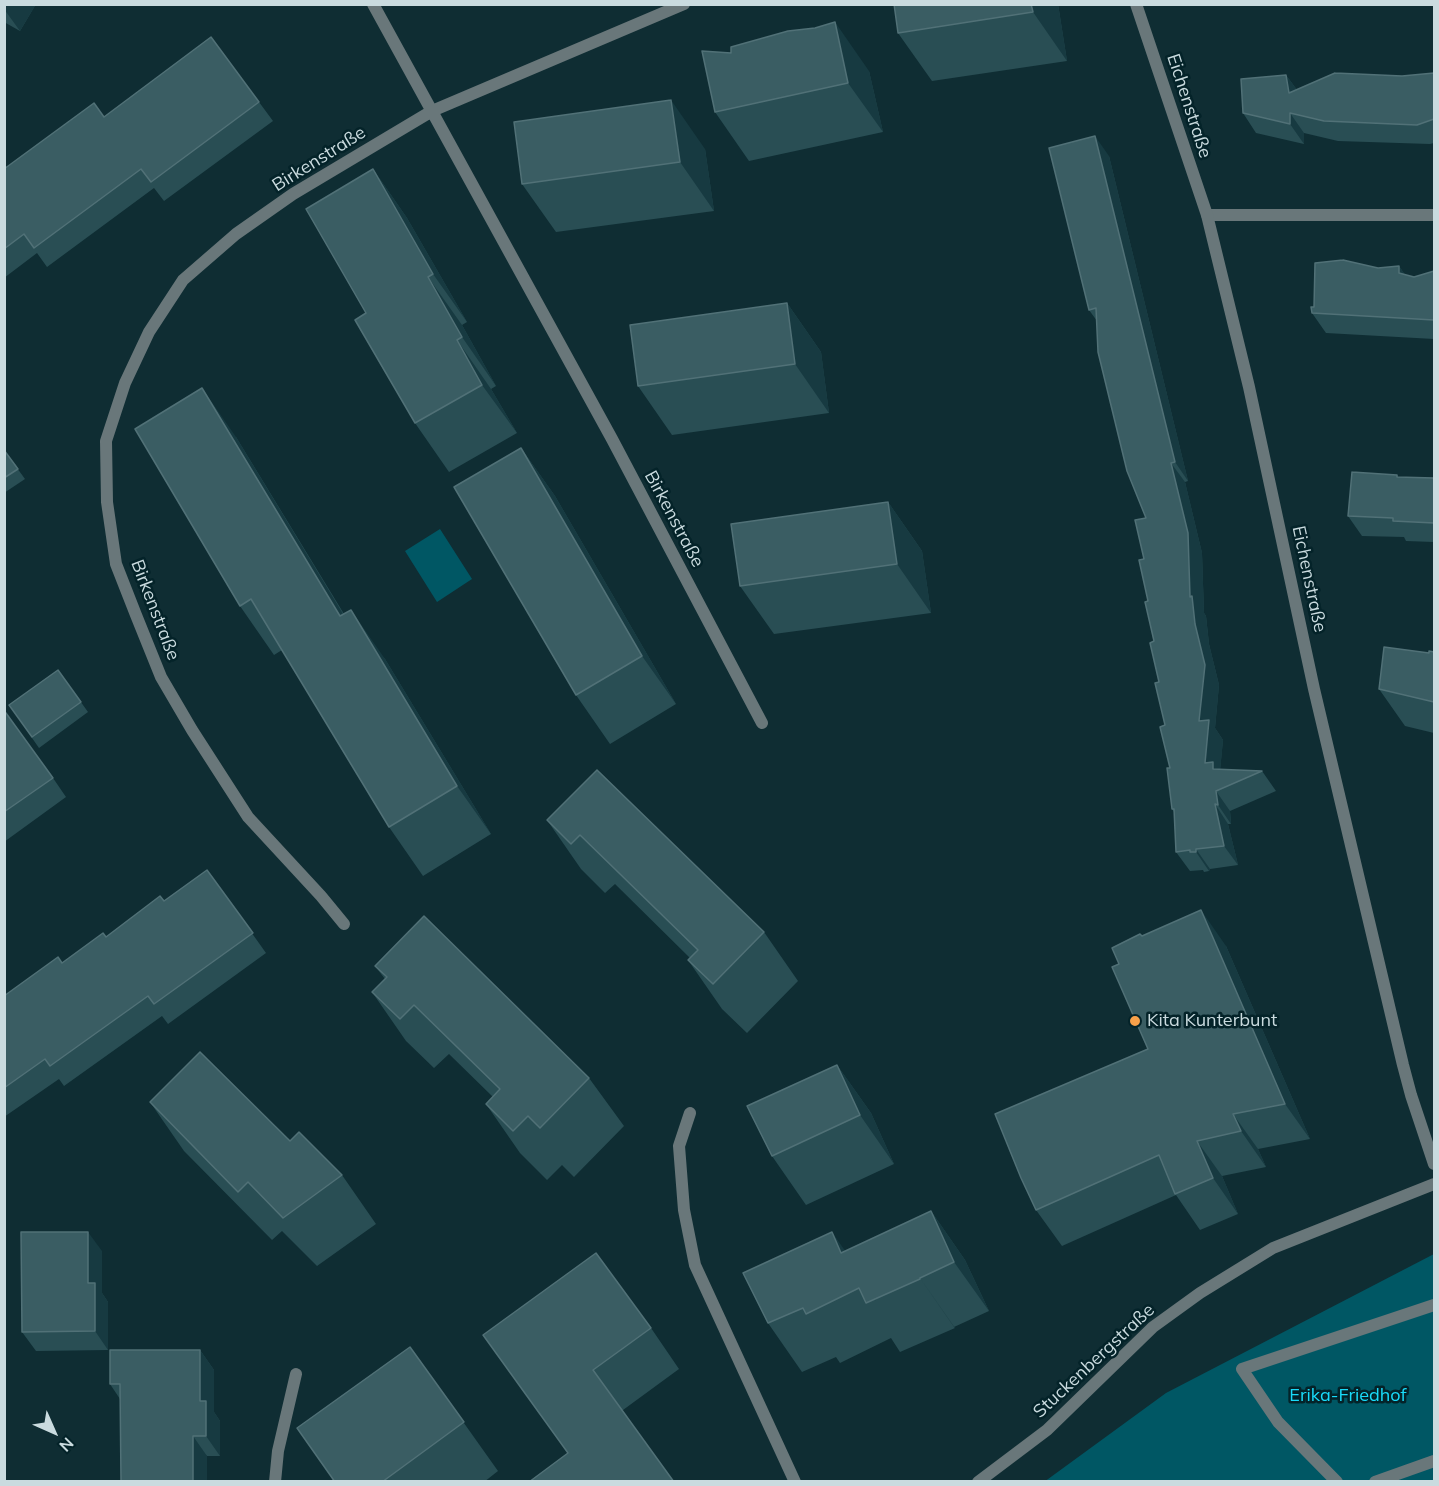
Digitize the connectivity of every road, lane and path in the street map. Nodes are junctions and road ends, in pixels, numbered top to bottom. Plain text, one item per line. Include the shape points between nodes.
1 (373, 4) edge
2 (684, 4) edge
3 (1137, 4) edge
4 (432, 111) junction
5 (1207, 215) junction
6 (1434, 215) edge
7 (762, 723) dead end
8 (344, 924) dead end
9 (690, 1113) dead end
10 (1434, 1164) edge
11 (1434, 1184) edge
12 (1434, 1305) edge
13 (296, 1374) dead end
14 (1434, 1461) edge
15 (275, 1482) edge
16 (795, 1482) edge
17 (978, 1482) edge
18 (1336, 1482) edge
19 (1375, 1482) edge

1 - 4 street
2 - 4 street, Birkenstraße
3 - 5 street, Eichenstraße
4 - 7 street, Birkenstraße
4 - 8 street, Birkenstraße via 293,194 236,234 183,280 149,332 125,383 106,441 107,502 116,564 161,677 248,818
5 - 6 street
5 - 10 street, Eichenstraße via 1403,1065
9 - 16 street via 679,1146 684,1210 695,1265
11 - 17 street, Stuckenbergstraße via 1273,1248 1200,1293 1153,1327 1047,1430
12 - 18 street via 1242,1370 1278,1422
13 - 15 street
14 - 19 street

